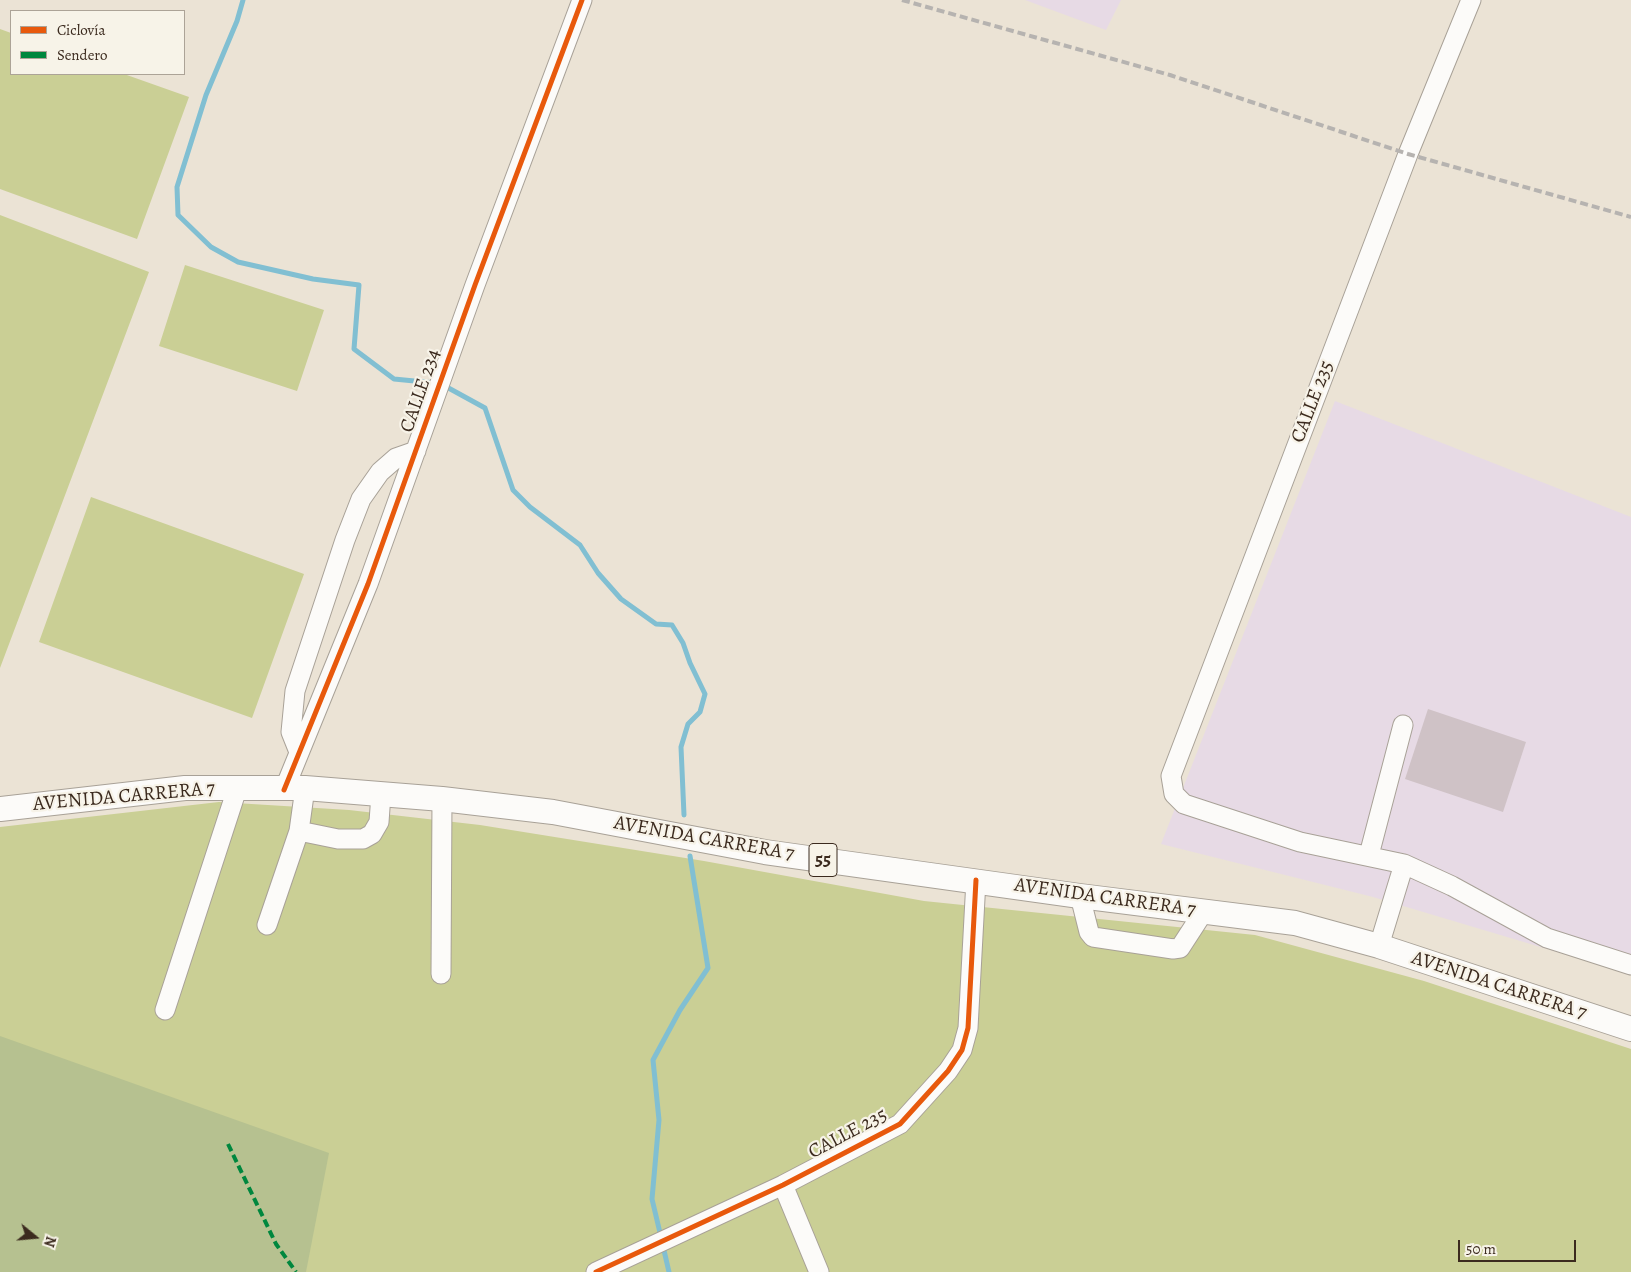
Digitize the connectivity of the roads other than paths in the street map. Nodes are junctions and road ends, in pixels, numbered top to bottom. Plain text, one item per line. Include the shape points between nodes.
1 (582, 0) edge
2 (1471, 0) edge
3 (416, 451) junction
4 (1403, 725) dead end
5 (299, 752) junction
6 (238, 789) junction
7 (295, 789) junction
8 (382, 794) junction
9 (442, 799) junction
10 (0, 809) edge
11 (299, 832) junction
12 (1369, 855) junction
13 (1404, 864) junction
14 (976, 880) junction
15 (1080, 896) junction
16 (1204, 911) junction
17 (266, 925) dead end
18 (1379, 946) junction
19 (1631, 965) edge
20 (441, 974) dead end
21 (165, 1010) dead end
22 (1631, 1029) edge
23 (783, 1185) junction
24 (596, 1272) edge
25 (819, 1272) edge

1 - 3 street, CALLE 234
2 - 12 street, CALLE 235 via 1408,154 1171,776 1174,794 1184,804 1300,842
3 - 5 street, CALLE 234 via 368,584
3 - 5 street via 396,458 380,472 361,499 345,540 295,691 291,732
4 - 12 street
5 - 7 street, CALLE 234
6 - 7 main road, AVENIDA CARRERA 7 / 55
6 - 10 main road, AVENIDA CARRERA 7 / 55 via 185,788
6 - 21 street
7 - 8 main road, AVENIDA CARRERA 7 / 55
7 - 11 street, CALLE 234
8 - 9 main road, AVENIDA CARRERA 7 / 55
8 - 11 street via 378,822 372,834 363,838 338,839
9 - 14 main road, AVENIDA CARRERA 7 / 55 via 553,812 765,852
9 - 20 street
11 - 17 street, CALLE 234
12 - 13 street
13 - 18 street
13 - 19 street via 1452,886 1547,938
14 - 15 main road, AVENIDA CARRERA 7 / 55
14 - 23 street, CALLE 235 via 968,1028 962,1050 948,1071 900,1124
15 - 16 main road, AVENIDA CARRERA 7 / 55
15 - 16 street via 1093,937 1173,949 1180,948
16 - 18 main road, AVENIDA CARRERA 7 / 55 via 1295,923
18 - 22 main road, AVENIDA CARRERA 7 / 55
23 - 24 street, CALLE 235
23 - 25 street

